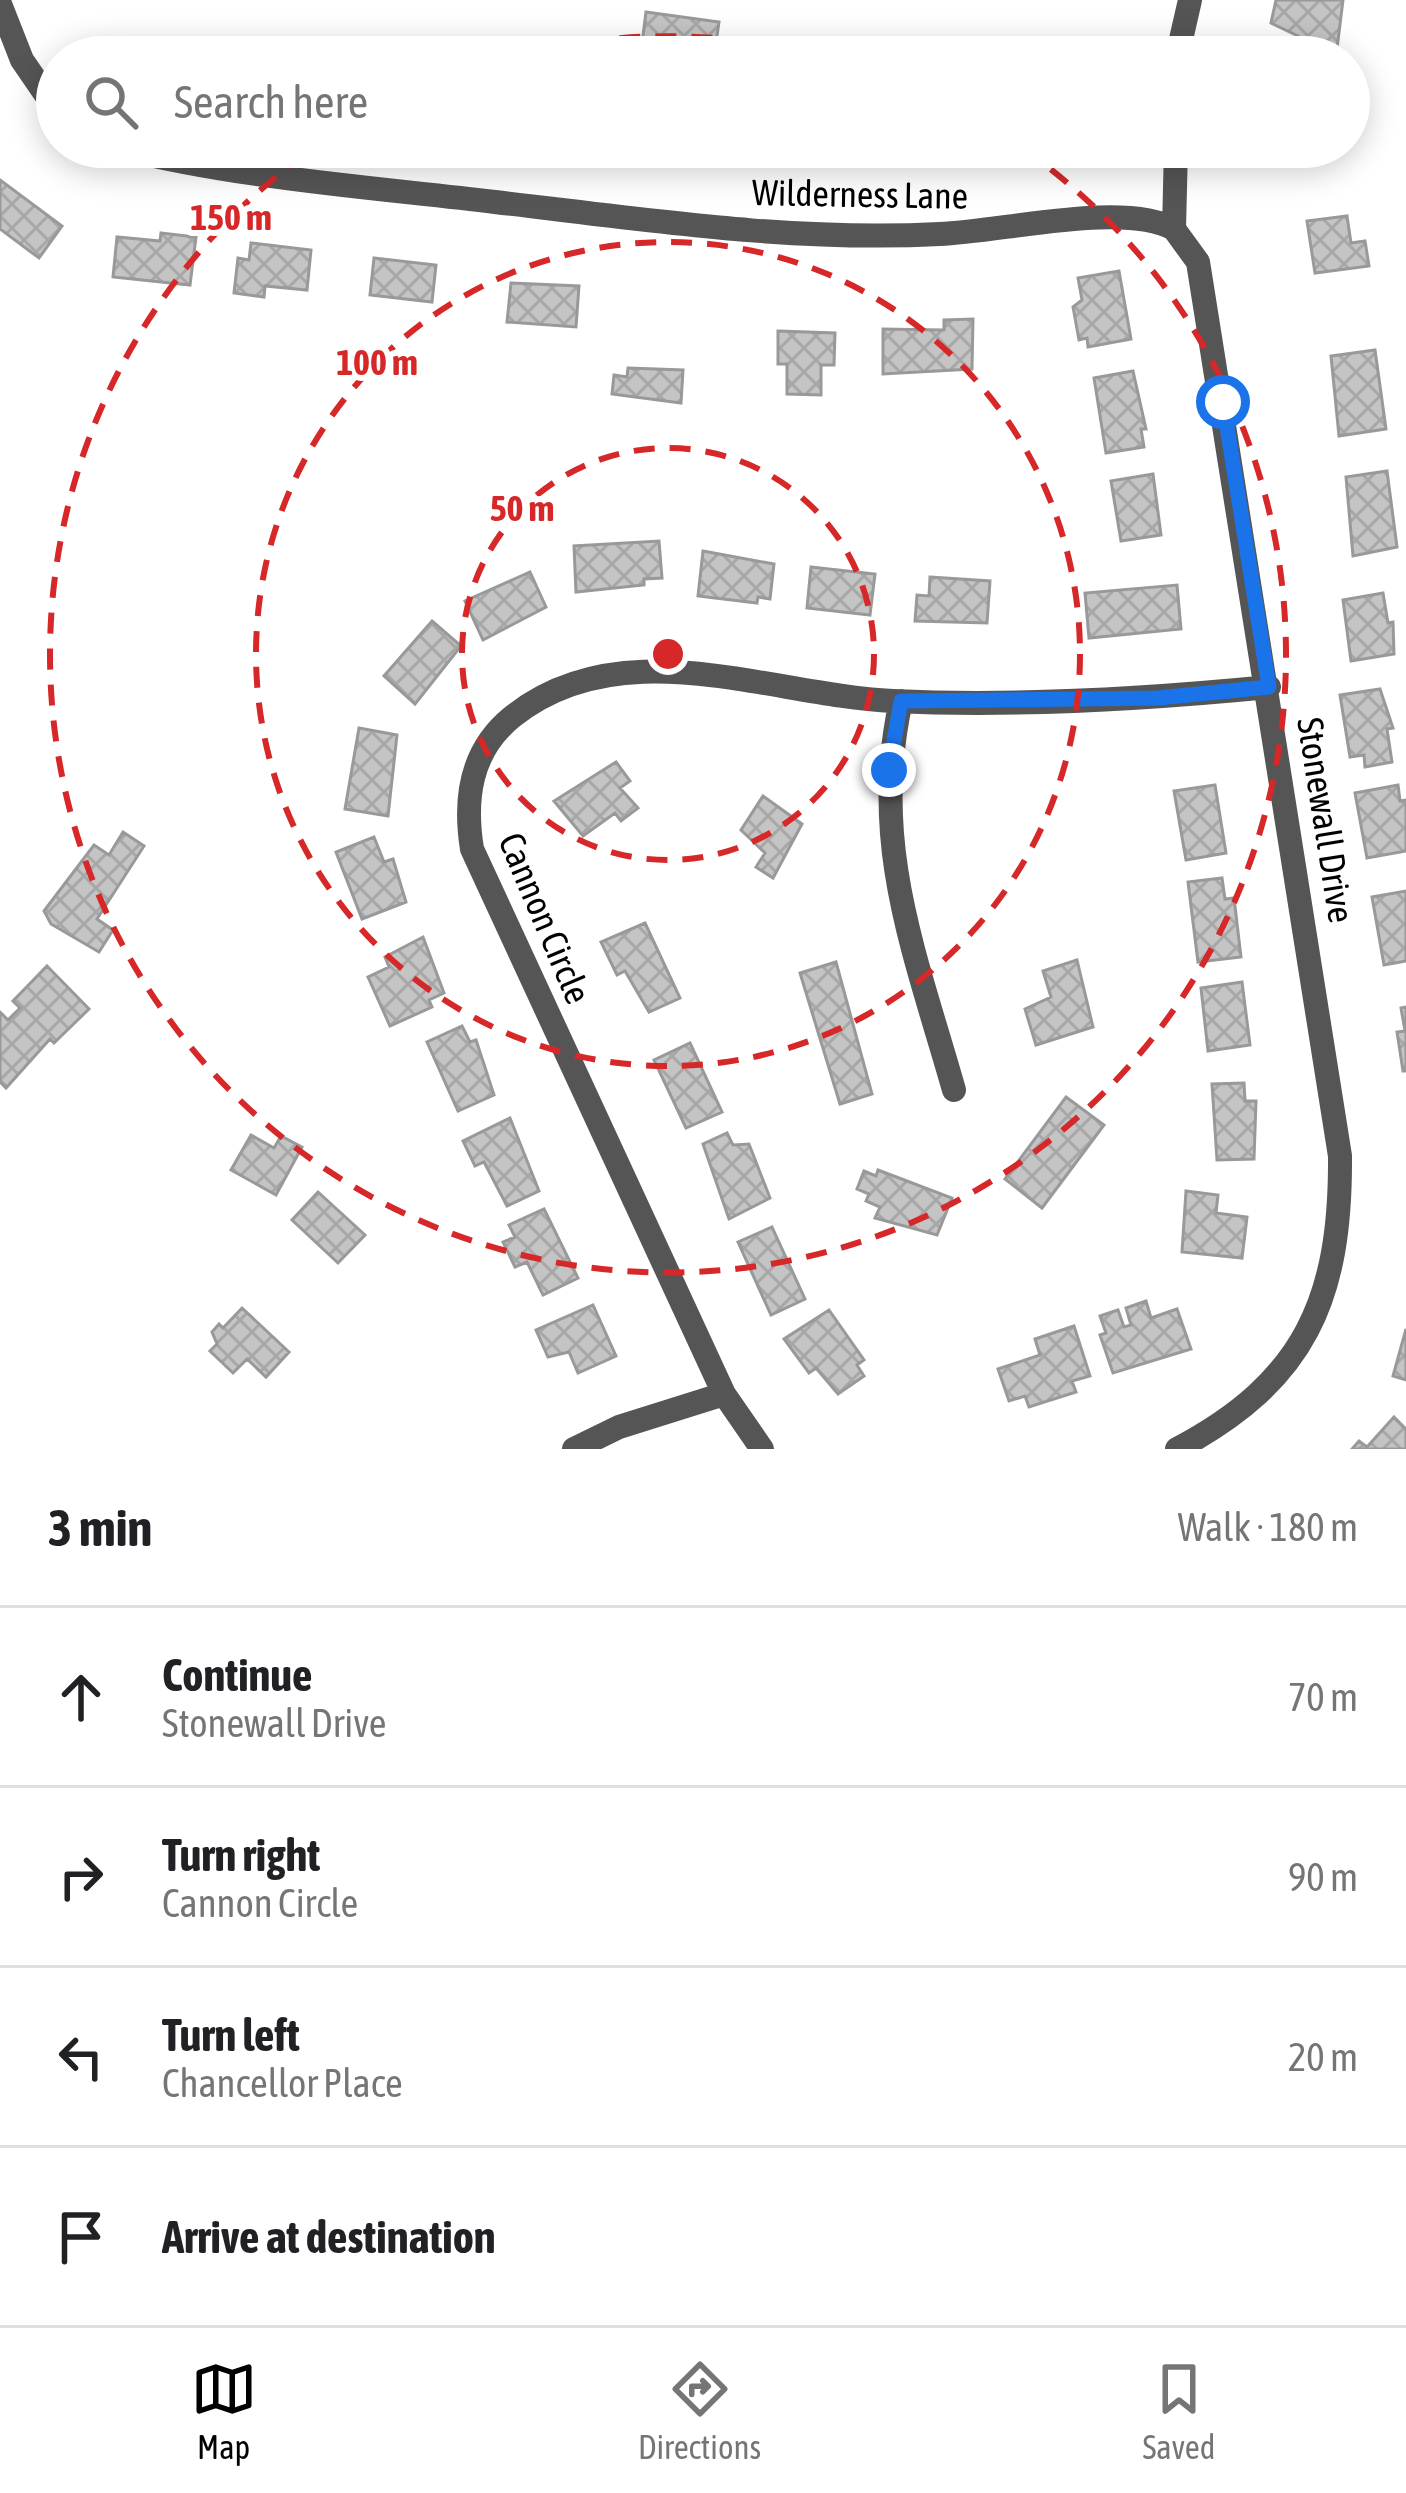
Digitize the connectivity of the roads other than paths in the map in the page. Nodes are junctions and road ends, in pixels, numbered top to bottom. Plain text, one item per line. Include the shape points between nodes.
1 (1190, 0) edge
2 (0, 4) edge
3 (1182, 36) edge
4 (36, 80) edge
5 (225, 168) edge
6 (1175, 168) edge
7 (1174, 229) junction
8 (1269, 687) junction
9 (901, 701) junction
10 (954, 1090) dead end
11 (724, 1394) junction
12 (574, 1449) edge
13 (762, 1449) edge
14 (1177, 1449) edge

1 - 3 street
2 - 4 street
5 - 7 street, Wilderness Lane via 716,227 915,236 1132,218
6 - 7 street, Stonewall Drive
7 - 8 street, Stonewall Drive via 1198,262
8 - 9 street, Cannon Circle via 1158,698
8 - 14 street, Stonewall Drive via 1340,1156 1340,1205 1334,1254 1306,1341 1253,1401
9 - 10 street via 887,826
9 - 11 street, Cannon Circle via 751,680 600,674 548,694 503,724 483,749 469,789 472,850
11 - 12 street
11 - 13 street, Cannon Circle

